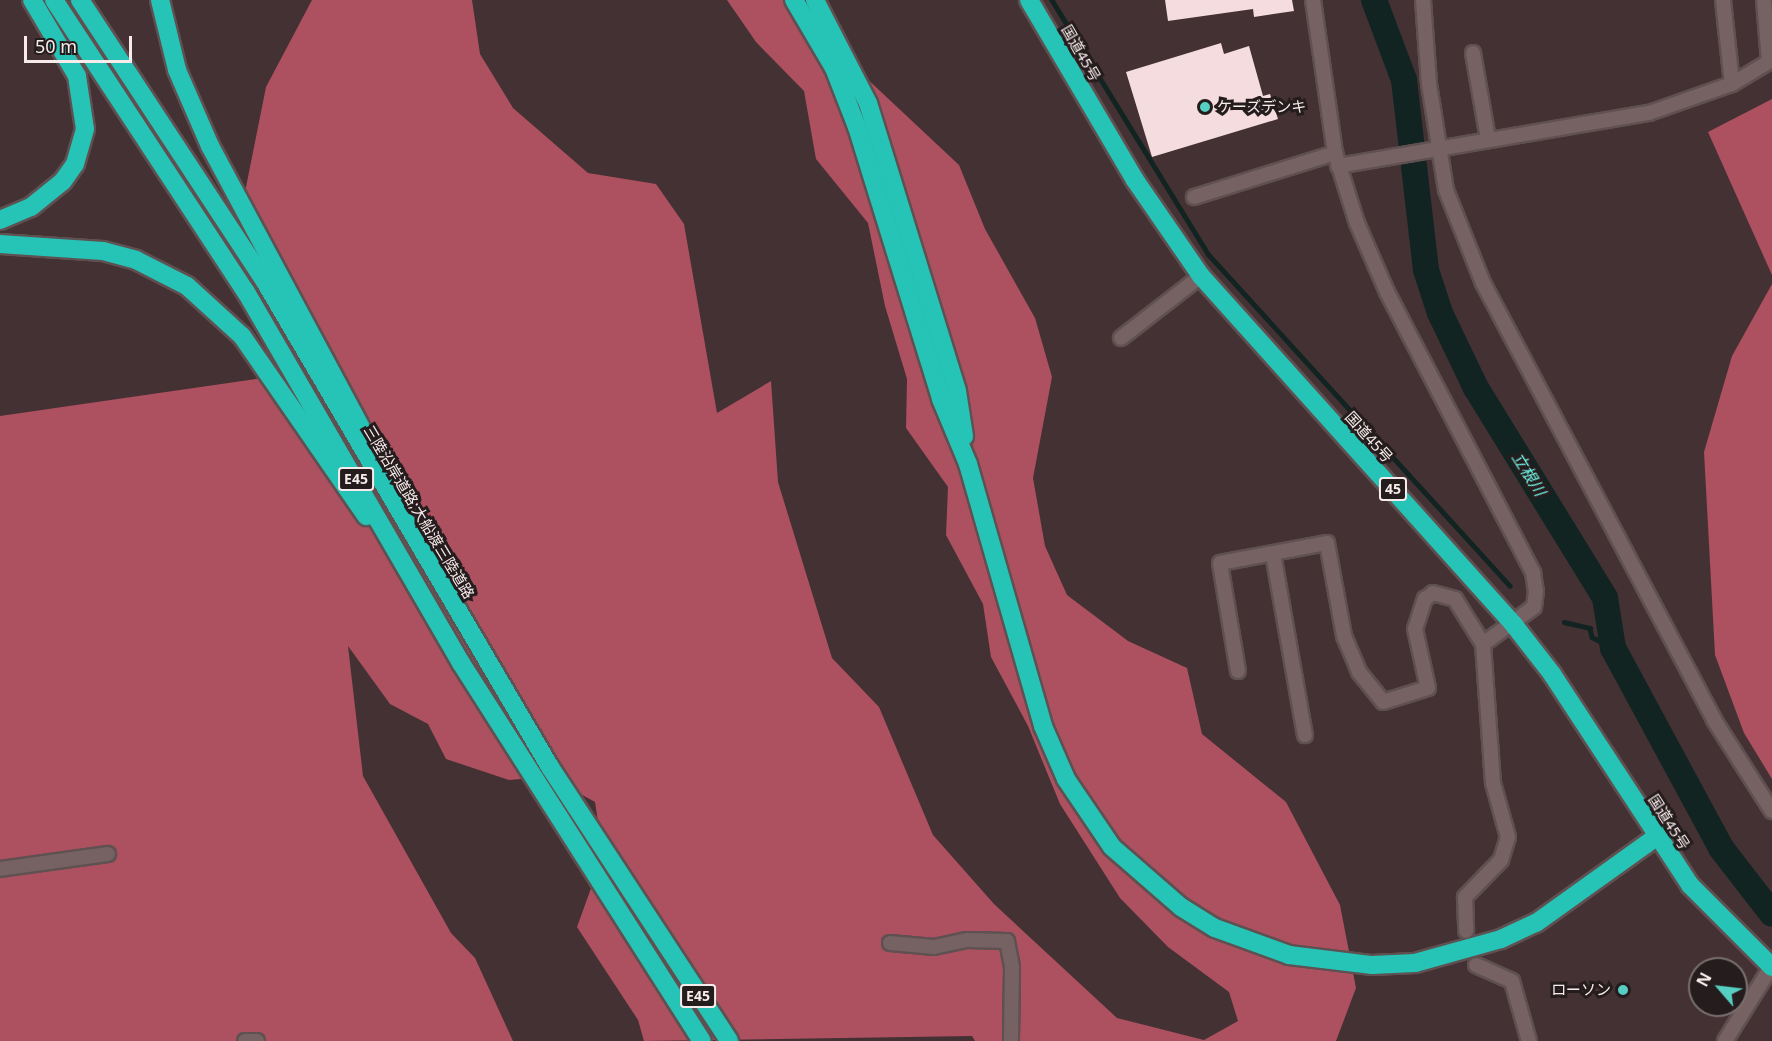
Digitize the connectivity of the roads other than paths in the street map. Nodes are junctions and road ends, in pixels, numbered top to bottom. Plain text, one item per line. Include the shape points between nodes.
1 (32, 0) edge
2 (54, 0) edge
3 (80, 0) edge
4 (160, 0) edge
5 (794, 0) edge
6 (815, 0) edge
7 (1029, 0) edge
8 (1313, 0) edge
9 (1423, 0) edge
10 (1723, 0) edge
11 (1764, 0) edge
12 (1473, 53) dead end
13 (1771, 61) edge
14 (1732, 84) junction
15 (1488, 139) junction
16 (1433, 148) junction
17 (1337, 159) junction
18 (1194, 197) dead end
19 (0, 220) edge
20 (0, 244) edge
21 (1201, 276) junction
22 (1121, 338) dead end
23 (968, 464) junction
24 (1273, 554) junction
25 (434, 572) junction
26 (417, 584) junction
27 (1514, 625) junction
28 (1483, 644) junction
29 (1238, 671) dead end
30 (1305, 735) dead end
31 (1772, 811) edge
32 (1656, 837) junction
33 (108, 854) dead end
34 (0, 869) edge
35 (1466, 931) dead end
36 (890, 943) dead end
37 (1476, 965) dead end
38 (1772, 967) edge
39 (245, 1041) edge
40 (257, 1041) edge
41 (702, 1041) edge
42 (729, 1041) edge
43 (1011, 1041) edge
44 (1529, 1041) edge
45 (1725, 1041) edge

1 - 19 highway via 77,76 85,129 75,164 63,182 31,207
2 - 26 highway, E45 via 246,292
3 - 25 highway, 三陸沿岸道路;大船渡三陸道路 / E45 via 264,280
4 - 25 highway via 177,70 210,146
5 - 23 highway via 834,68 857,126 941,399
6 - 23 highway via 868,104 957,391
7 - 21 highway, 国道45号 / 45 via 1135,180
8 - 17 street
9 - 16 street
10 - 14 street
11 - 13 street
12 - 15 street
13 - 14 street
14 - 15 street via 1649,112
15 - 16 street
16 - 17 street via 1356,163
16 - 31 street via 1483,283 1714,720
17 - 18 street
17 - 27 street via 1387,292 1533,573 1533,607
20 - 26 highway via 103,252 136,260 188,286 242,336
21 - 22 street
21 - 27 highway, 国道45号 / 45
23 - 32 highway via 1044,726 1066,779 1112,847 1181,907 1215,928 1299,957 1372,965 1415,963 1501,939 1536,923
24 - 28 street via 1327,543 1344,636 1359,672 1383,702 1428,688 1415,629 1425,599 1433,593 1455,599
24 - 29 street via 1220,563
24 - 30 street
25 - 42 highway, 三陸沿岸道路;大船渡三陸道路 / E45 via 550,767
26 - 41 highway, E45 via 650,964
27 - 28 street
27 - 32 highway, 国道45号 / 45 via 1597,741
28 - 35 street via 1493,783 1508,837 1501,860 1465,897
32 - 38 highway, 国道45号 / 45 via 1722,921
33 - 34 street
36 - 43 street via 934,947 967,940 1007,941 1012,967
37 - 44 street via 1512,981
38 - 45 street
39 - 40 street

